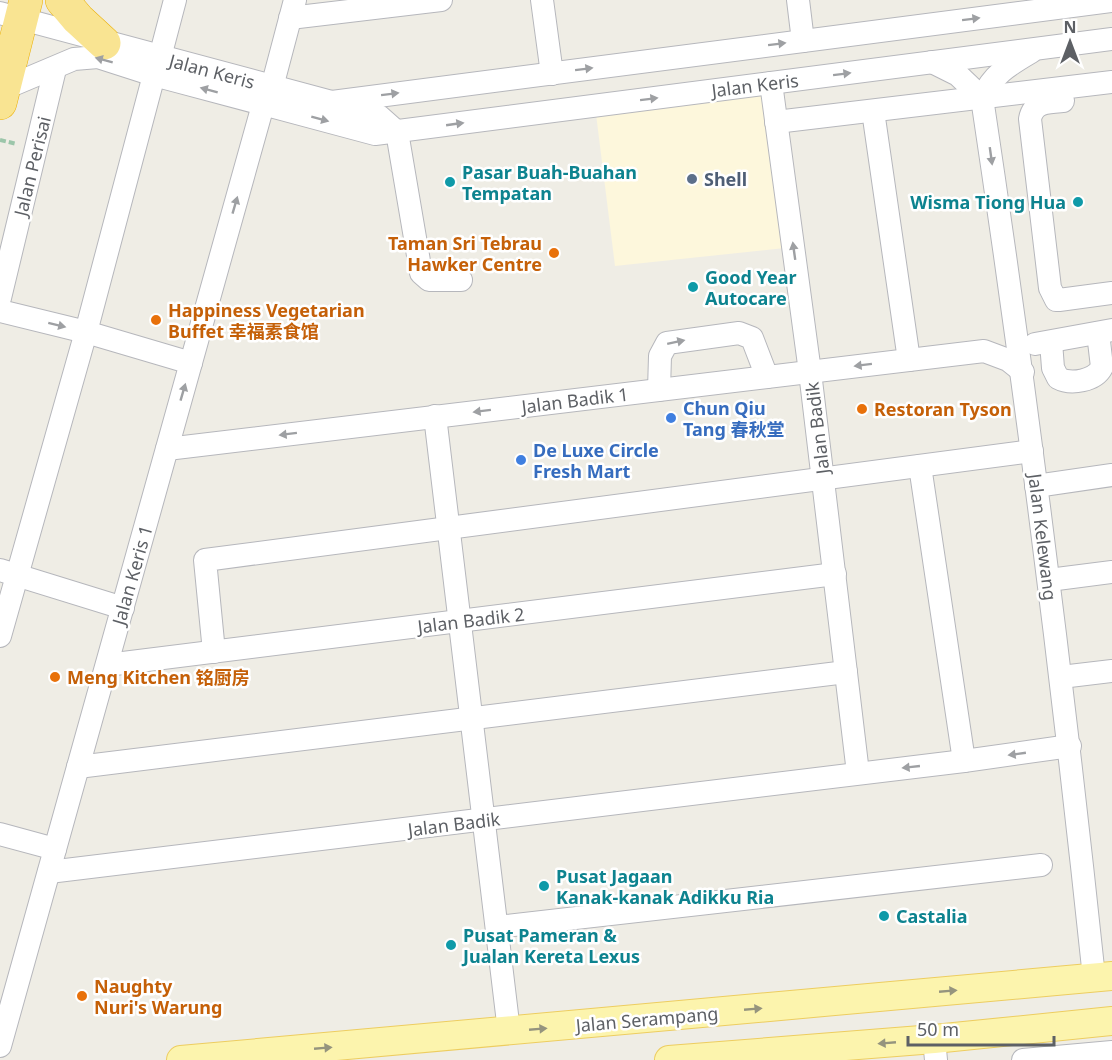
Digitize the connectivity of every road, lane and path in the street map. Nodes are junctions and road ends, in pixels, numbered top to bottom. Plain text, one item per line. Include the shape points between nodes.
1 (175, 0) edge
2 (441, 0) edge
3 (542, 0) edge
4 (798, 0) edge
5 (1112, 1) edge
6 (64, 2) edge
7 (1048, 5) edge
8 (293, 9) edge
9 (13, 22) edge
10 (1112, 39) edge
11 (803, 41) junction
12 (104, 42) junction
13 (1040, 47) junction
14 (932, 62) junction
15 (157, 66) junction
16 (55, 69) junction
17 (552, 74) junction
18 (1112, 82) edge
19 (771, 83) junction
20 (2, 96) edge
21 (267, 96) junction
22 (1112, 96) edge
23 (982, 98) junction
24 (332, 102) junction
25 (873, 111) junction
26 (776, 122) junction
27 (397, 132) junction
28 (0, 140) edge
29 (23, 146) dead end
30 (461, 280) dead end
31 (1112, 293) edge
32 (0, 298) edge
33 (0, 311) edge
34 (1014, 312) junction
35 (1105, 331) edge
36 (86, 332) junction
37 (1051, 342) junction
38 (1019, 347) junction
39 (984, 351) junction
40 (909, 360) junction
41 (191, 363) junction
42 (810, 372) junction
43 (1023, 372) junction
44 (767, 377) junction
45 (659, 390) junction
46 (435, 417) junction
47 (167, 449) junction
48 (1032, 451) junction
49 (920, 466) junction
50 (1112, 475) edge
51 (823, 478) junction
52 (1036, 486) junction
53 (448, 528) junction
54 (8, 572) edge
55 (1112, 572) edge
56 (834, 574) junction
57 (1049, 580) junction
58 (123, 608) junction
59 (459, 622) junction
60 (0, 636) edge
61 (214, 652) junction
62 (106, 665) junction
63 (1112, 671) edge
64 (846, 672) junction
65 (1061, 677) junction
66 (471, 719) junction
67 (1070, 746) junction
68 (964, 761) junction
69 (78, 767) junction
70 (858, 773) junction
71 (483, 820) junction
72 (0, 834) edge
73 (55, 849) junction
74 (1041, 865) dead end
75 (49, 872) junction
76 (496, 927) junction
77 (1103, 977) edge
78 (1112, 1021) edge
79 (509, 1031) junction
80 (0, 1046) edge
81 (935, 1049) edge
82 (1112, 1052) edge
83 (181, 1060) edge
84 (669, 1060) edge
85 (1023, 1060) edge

1 - 15 street
2 - 8 street
3 - 17 street
4 - 11 street
5 - 7 street
6 - 12 highway
11 -> 7 street
8 - 21 street, Jalan Keris 1
9 - 12 street, Jalan Keris
9 - 20 highway
10 - 13 street, Jalan Keris
17 -> 11 street
12 - 15 street, Jalan Keris
13 - 14 street, Jalan Keris
13 - 23 street via 1002,69 989,82
19 -> 14 street, Jalan Keris
14 - 23 street via 958,75
15 -> 16 street, Jalan Keris via 98,57 74,59
15 - 21 street, Jalan Keris
15 - 36 street
16 - 20 street, Jalan Keris
16 - 32 street, Jalan Perisai
24 -> 17 street
18 - 23 street
19 - 26 street, Jalan Badik
27 -> 19 street, Jalan Keris
21 - 24 street, Jalan Keris
21 -> 27 street, Jalan Keris via 375,134
41 -> 21 street, Jalan Keris 1
22 - 31 street via 1046,103 1033,109 1030,119 1053,297 1059,300
23 - 25 street
23 -> 34 street, Jalan Kelewang
24 - 27 street, Jalan Keris via 379,117
25 - 26 street
25 - 40 street
42 -> 26 street, Jalan Badik
27 - 30 street via 421,273 429,280
28 - 29 path
33 -> 36 street
34 - 38 street, Jalan Kelewang
34 - 39 street via 1006,330
35 - 37 street
35 - 37 street via 1102,367 1090,378 1058,378
36 - 41 street
36 - 54 street
37 - 38 street
38 - 43 street, Jalan Kelewang
39 - 40 street, Jalan Badik 1
39 - 43 street via 1008,360
40 -> 42 street, Jalan Badik 1
47 -> 41 street, Jalan Keris 1
42 - 44 street, Jalan Badik 1
42 - 51 street, Jalan Badik
43 - 48 street, Jalan Kelewang
44 - 45 street, Jalan Badik 1
45 -> 44 street via 661,351 668,343 739,333 752,338
45 -> 46 street, Jalan Badik 1
46 -> 47 street, Jalan Badik 1
46 - 53 street
47 - 58 street, Jalan Keris 1
48 - 49 street
48 - 52 street, Jalan Kelewang
49 - 51 street
49 - 68 street
50 - 52 street
51 - 53 street
51 - 56 street, Jalan Badik
52 - 57 street, Jalan Kelewang
53 - 59 street
53 - 61 street via 205,560
54 - 58 street
54 - 60 street
55 - 57 street
56 - 59 street, Jalan Badik 2
56 - 64 street, Jalan Badik
57 - 65 street, Jalan Kelewang
58 - 62 street, Jalan Keris 1
59 - 61 street, Jalan Badik 2
59 - 66 street
61 - 62 street, Jalan Badik 2
62 - 69 street, Jalan Keris 1
63 - 65 street
64 - 66 street
64 - 70 street, Jalan Badik
65 - 67 street, Jalan Kelewang
66 - 69 street
66 - 71 street
67 -> 68 street, Jalan Badik
67 - 77 street, Jalan Kelewang
68 -> 70 street, Jalan Badik
69 - 73 street, Jalan Keris 1
70 - 71 street, Jalan Badik
71 - 75 street, Jalan Badik
71 - 76 street
72 - 73 street
73 - 75 street, Jalan Keris 1
74 - 76 street
75 - 80 street, Jalan Keris 1
76 - 79 street
79 -> 77 main road, Jalan Serampang
78 - 81 main road
83 -> 79 main road, Jalan Serampang
81 -> 84 main road
82 - 85 street

